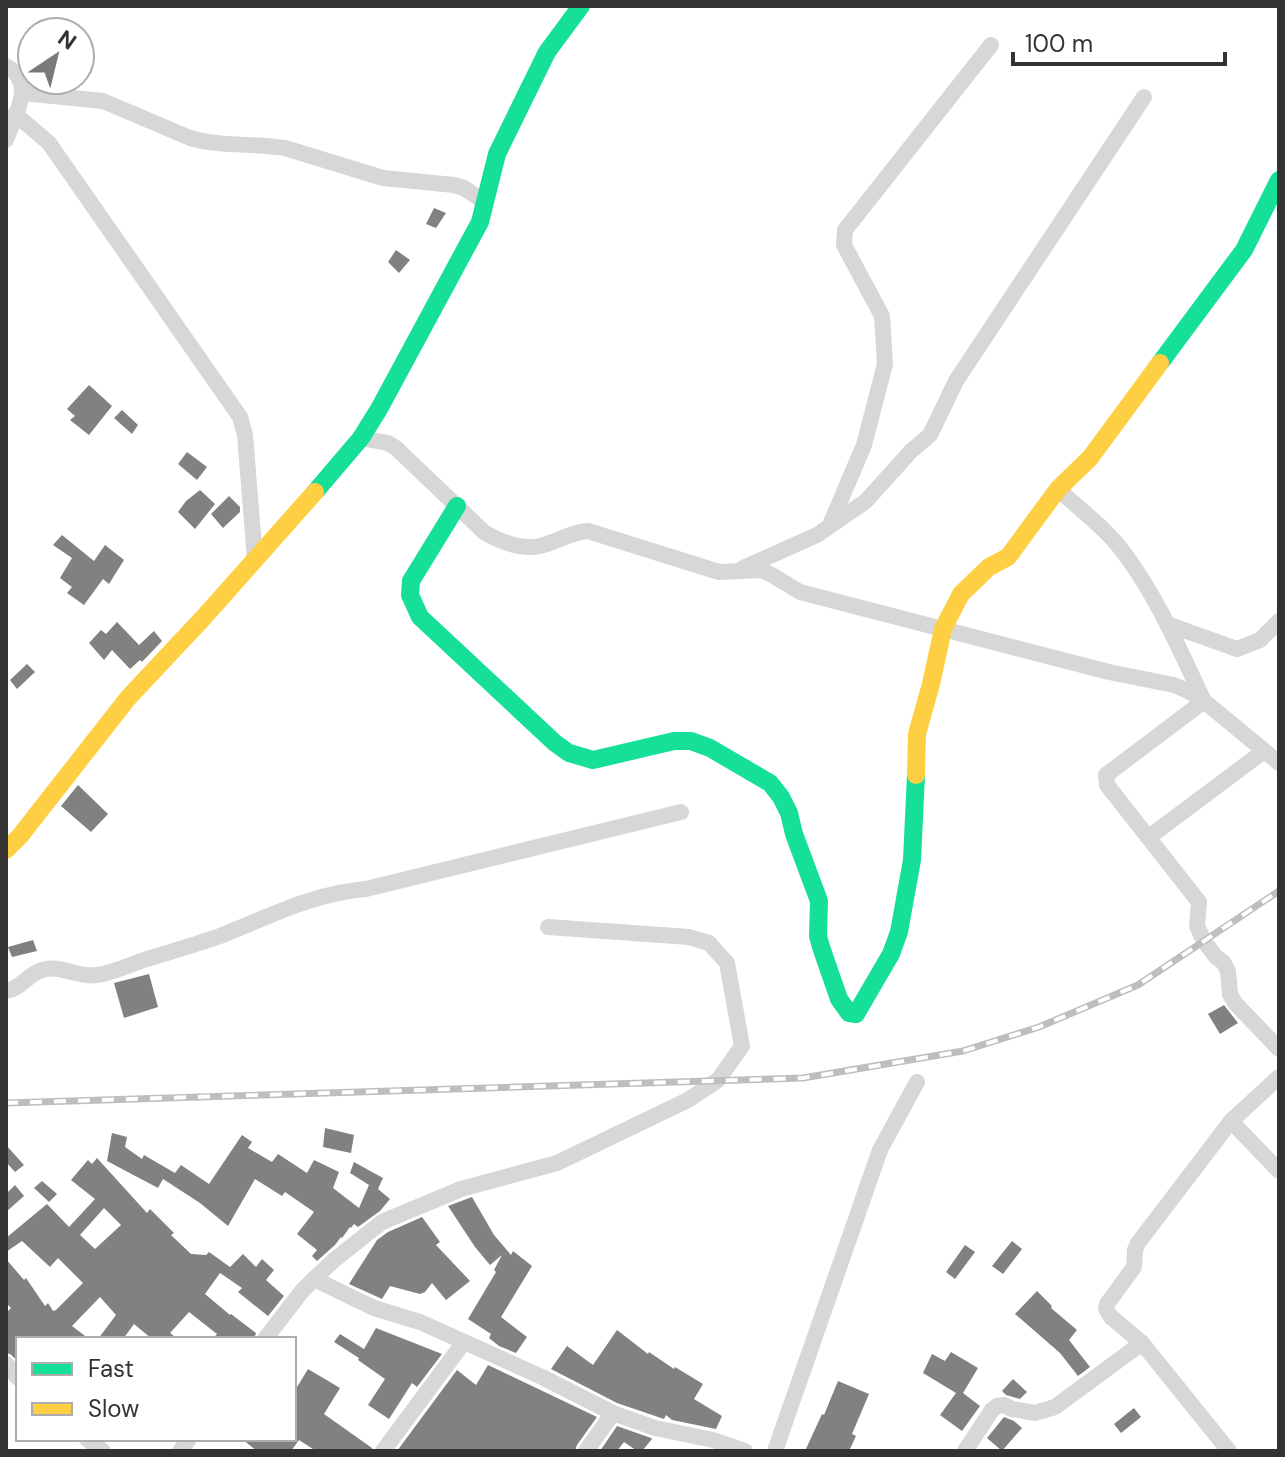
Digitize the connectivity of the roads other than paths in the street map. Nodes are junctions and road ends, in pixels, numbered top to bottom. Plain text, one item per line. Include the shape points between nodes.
1 (581, 6) edge
2 (991, 45) dead end
3 (22, 96) edge
4 (53, 96) edge
5 (1144, 97) dead end
6 (15, 114) junction
7 (6, 140) edge
8 (1279, 180) edge
9 (485, 202) junction
10 (361, 438) junction
11 (1058, 489) junction
12 (457, 506) junction
13 (830, 526) junction
14 (255, 559) junction
15 (735, 572) junction
16 (1279, 621) edge
17 (1167, 624) junction
18 (943, 629) junction
19 (1204, 701) junction
20 (1264, 751) junction
21 (1279, 763) edge
22 (681, 812) dead end
23 (1149, 837) junction
24 (6, 850) edge
25 (548, 927) dead end
26 (6, 991) edge
27 (1279, 1049) edge
28 (1279, 1077) edge
29 (917, 1082) dead end
30 (1231, 1121) junction
31 (1279, 1171) edge
32 (314, 1279) junction
33 (267, 1337) edge
34 (464, 1342) junction
35 (1142, 1343) junction
36 (613, 1413) junction
37 (383, 1451) edge
38 (586, 1451) edge
39 (745, 1451) edge
40 (775, 1451) edge
41 (965, 1451) edge
42 (1229, 1451) edge

1 - 9 street via 547,52 497,154
2 - 13 street via 845,230 844,245 882,316 885,364 864,445
3 - 6 street
4 - 9 street via 103,101 203,142 285,148 383,178 454,185
5 - 13 street via 956,381 930,435 866,501
6 - 7 street
6 - 14 street via 49,143 240,417
8 - 11 street via 1244,250 1090,458
9 - 10 street via 480,222
10 - 12 street via 396,448
10 - 14 street
11 - 17 street via 1124,553
11 - 18 street via 1008,557 964,589
12 - 15 street via 485,533 521,547 588,531 719,572
12 - 18 street via 411,581 410,595 420,617 569,753 593,760 691,741 770,783 789,813 819,901 821,947 849,1013 856,1014 899,932 912,860 917,734
13 - 15 street
14 - 24 street via 128,698
15 - 18 street via 761,570 800,592
16 - 17 street via 1260,640 1237,649
17 - 19 street
18 - 19 street via 1174,685
19 - 20 street
19 - 23 street via 1106,775 1107,785
20 - 21 street
20 - 23 street
22 - 26 street via 345,890 98,975 48,968
23 - 27 street via 1199,902 1197,926 1228,971 1235,1003
25 - 32 street via 709,943 727,963 742,1046 718,1080 688,1100 557,1163 461,1189 382,1222
28 - 30 street
29 - 40 street via 880,1150
30 - 31 street
30 - 35 street via 1138,1243 1134,1267 1107,1304 1107,1314
32 - 33 street
32 - 34 street
34 - 36 street
34 - 37 street
35 - 41 street via 1055,1407 1035,1413 997,1406
35 - 42 street
36 - 38 street
36 - 39 street

